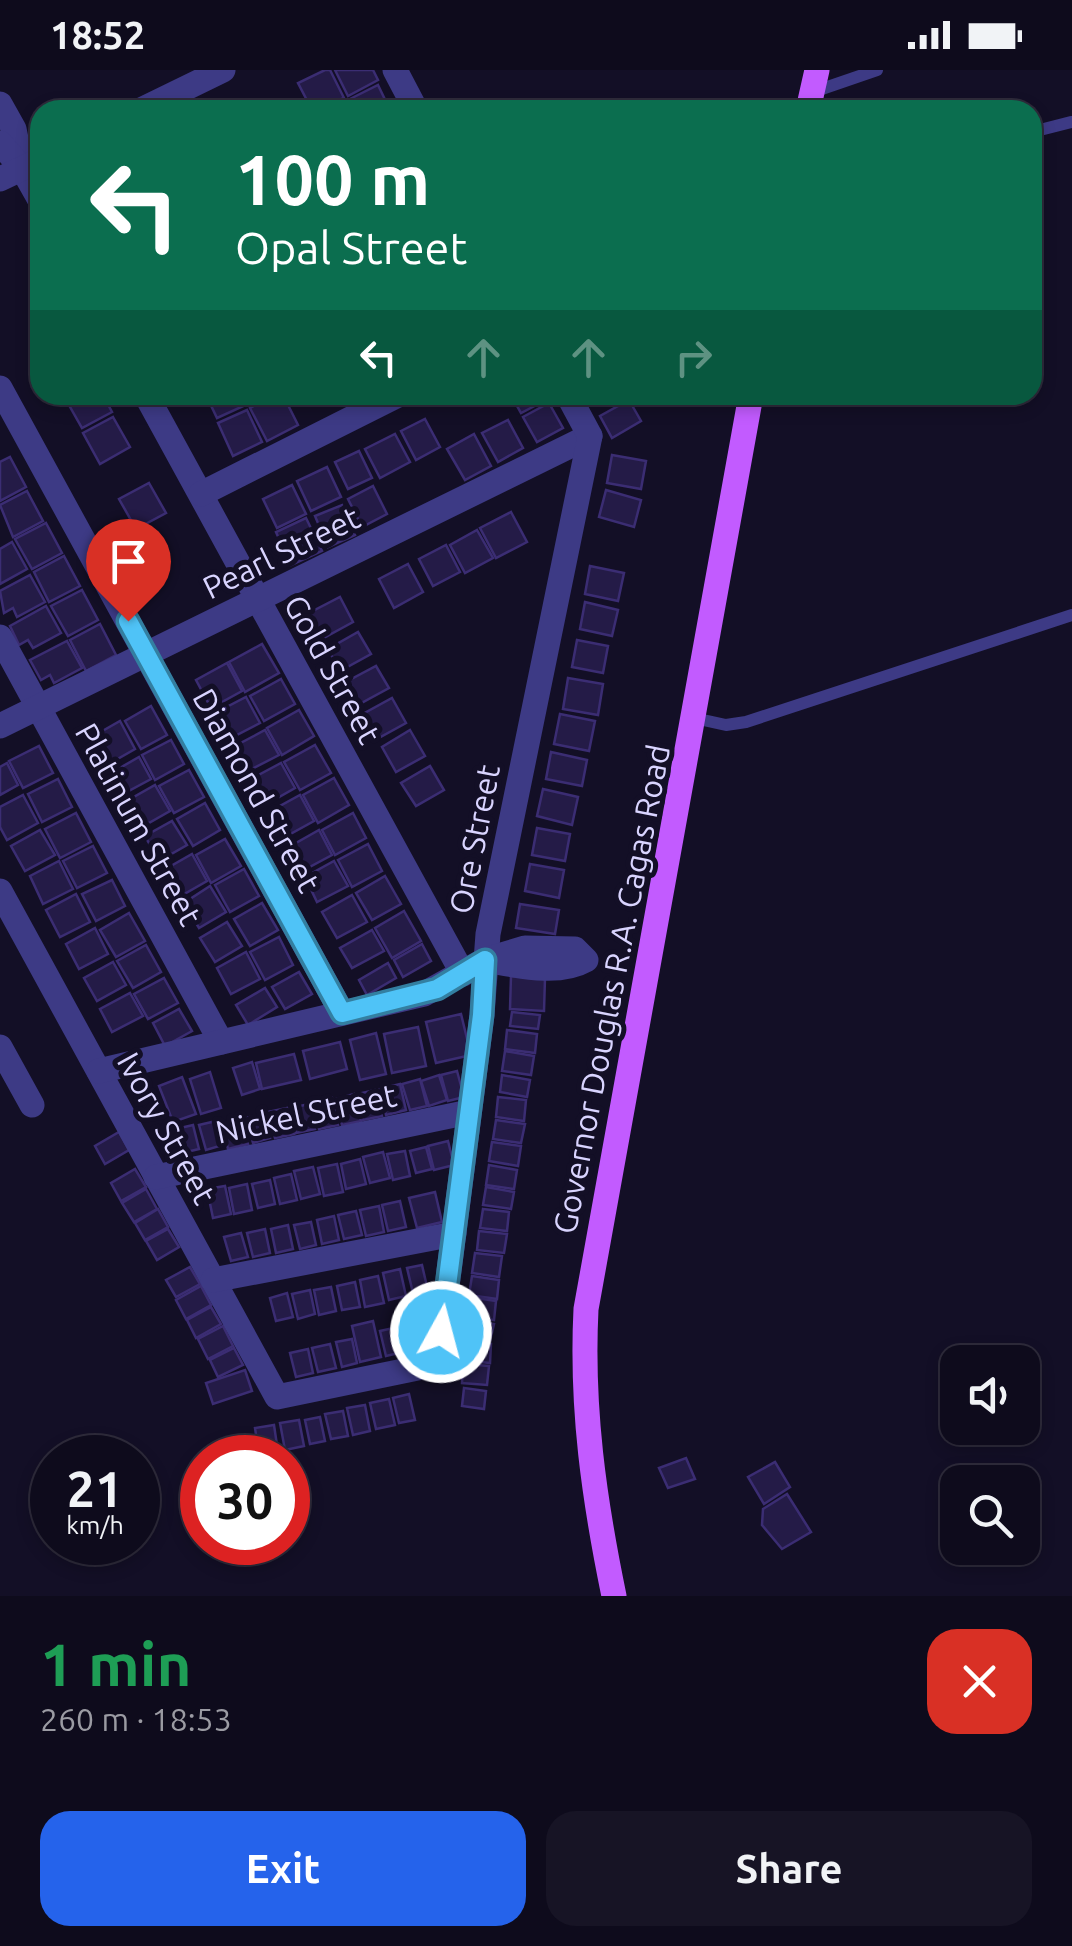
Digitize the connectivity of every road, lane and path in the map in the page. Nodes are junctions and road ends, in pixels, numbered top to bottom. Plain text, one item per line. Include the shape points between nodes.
1 (223, 70) edge
2 (394, 70) edge
3 (877, 70) edge
4 (812, 91) edge
5 (162, 100) edge
6 (410, 100) edge
7 (0, 104) edge
8 (1072, 122) edge
9 (1042, 130) edge
10 (0, 144) edge
11 (21, 169) edge
12 (0, 388) edge
13 (151, 405) edge
14 (378, 405) edge
15 (573, 405) edge
16 (749, 405) edge
17 (590, 436) junction
18 (200, 494) junction
19 (258, 599) junction
20 (1072, 615) edge
21 (0, 636) edge
22 (146, 655) junction
23 (39, 707) junction
24 (694, 718) junction
25 (0, 726) edge
26 (0, 891) edge
27 (474, 967) junction
28 (342, 1013) junction
29 (221, 1042) junction
30 (0, 1047) edge
31 (98, 1071) junction
32 (32, 1104) dead end
33 (470, 1112) junction
34 (156, 1176) junction
35 (454, 1234) junction
36 (213, 1280) junction
37 (277, 1397) joint
38 (614, 1596) edge

1 - 5 street
2 - 6 street
3 - 4 lane
7 - 11 street via 14,128
8 - 9 lane
10 - 11 street
12 - 22 street, Diamond Street
13 - 18 street, Gold Street
14 - 18 street
15 - 17 street
16 - 24 main road, Governor Douglas R.A. Cagas Road
17 - 19 street, Pearl Street
17 - 27 street, Ore Street
18 - 19 street, Gold Street
19 - 22 street, Pearl Street
19 - 27 street, Gold Street
20 - 24 lane via 746,722
21 - 23 street, Platinum Street
22 - 23 street, Pearl Street
22 - 28 street, Diamond Street
23 - 25 street, Pearl Street
23 - 29 street, Platinum Street
24 - 38 main road, Governor Douglas R.A. Cagas Road via 586,1309 587,1448
26 - 31 street, Ivory Street
27 - 28 street via 424,994
27 - 33 street, Ore Street
28 - 29 street
29 - 31 street
30 - 32 street
31 - 34 street, Ivory Street
33 - 34 street, Nickel Street
33 - 35 street, Ore Street
34 - 36 street, Ivory Street
35 - 36 street
35 - 37 street, Ore Street via 437,1364
36 - 37 street, Ivory Street

